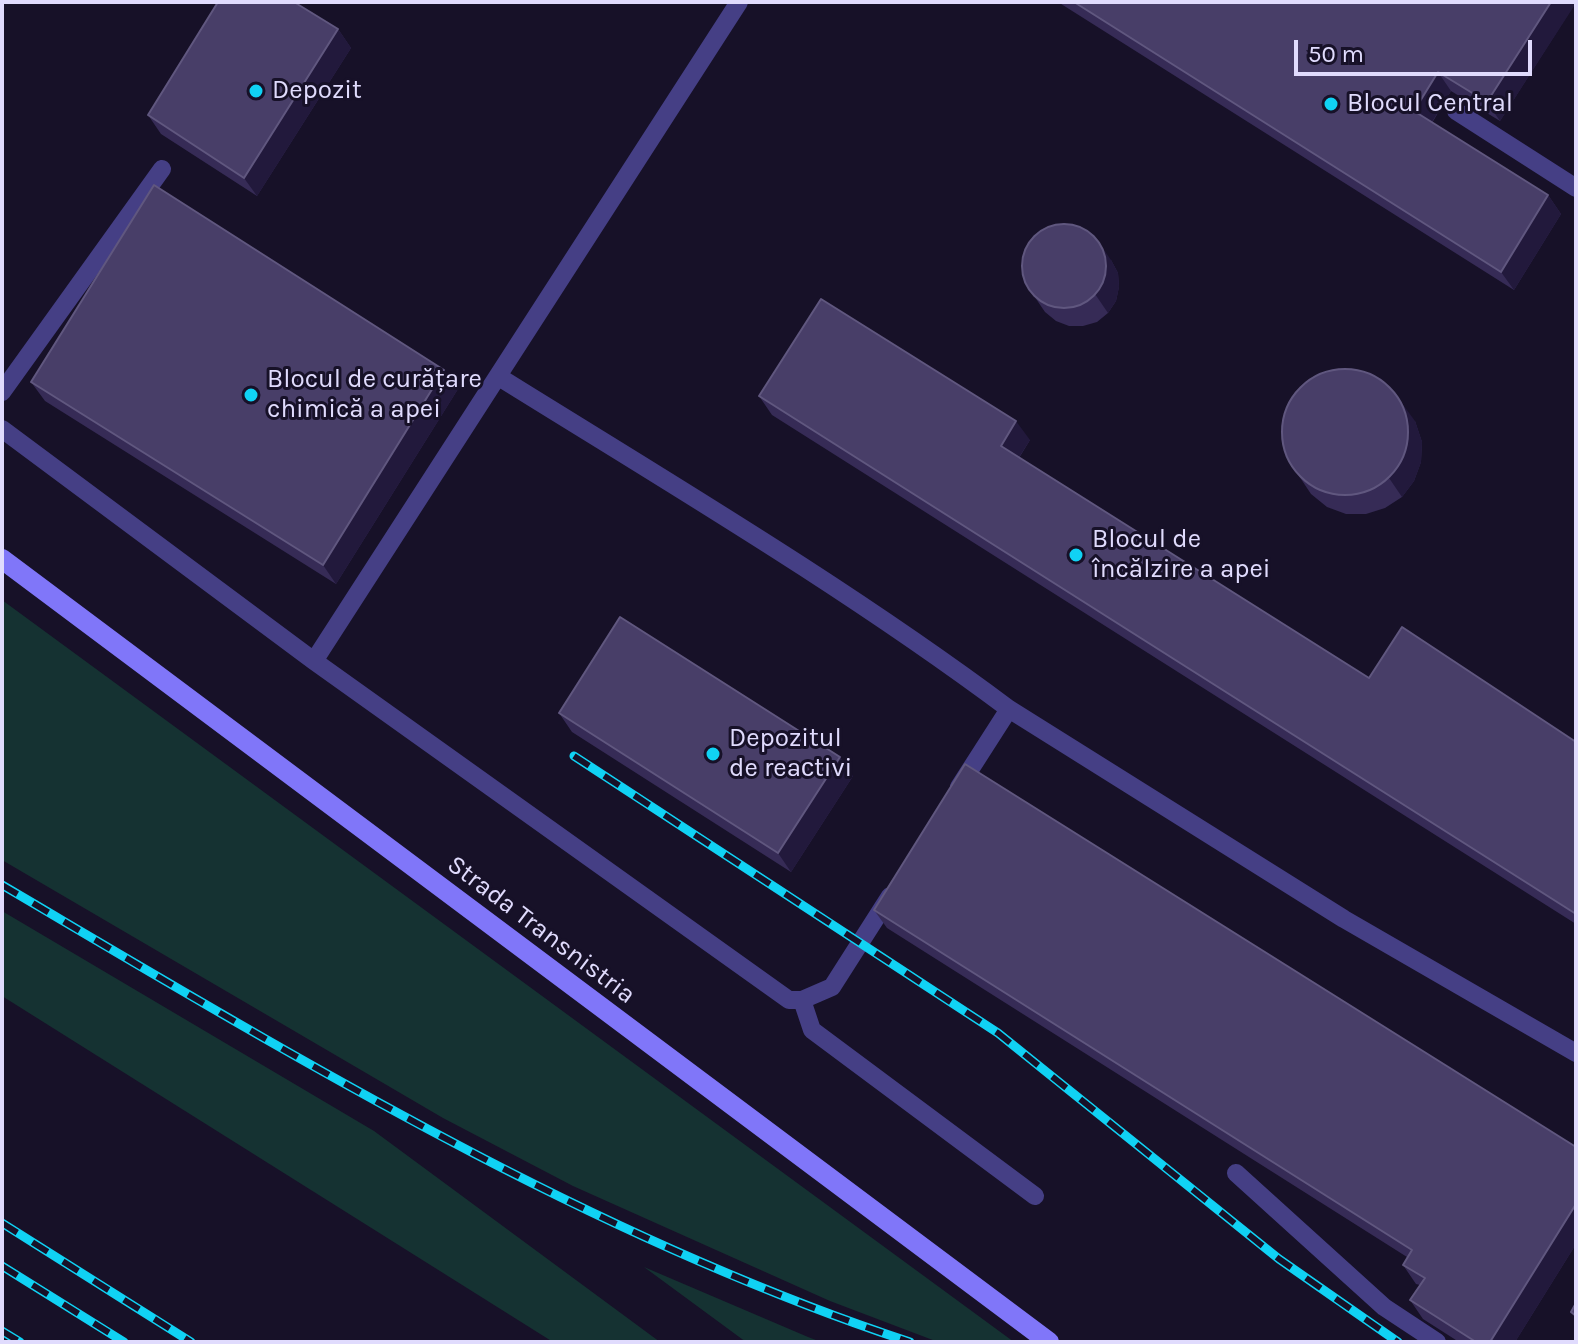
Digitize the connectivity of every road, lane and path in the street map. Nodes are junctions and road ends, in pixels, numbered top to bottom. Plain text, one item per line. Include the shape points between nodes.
1 (739, 2) edge
2 (1456, 111) dead end
3 (162, 169) dead end
4 (1574, 182) edge
5 (499, 377) junction
6 (2, 392) edge
7 (2, 429) edge
8 (2, 559) edge
9 (314, 661) junction
10 (1009, 709) junction
11 (951, 800) edge
12 (902, 878) edge
13 (802, 1000) junction
14 (1576, 1053) edge
15 (1236, 1173) dead end
16 (1035, 1196) dead end
17 (1049, 1342) edge
18 (1437, 1342) edge

1 - 5 lane
2 - 4 lane
3 - 6 lane
5 - 9 lane
5 - 10 lane via 738,525
7 - 9 lane
8 - 17 street, Strada Transnistria
9 - 13 lane via 754,976 789,1000
10 - 11 lane
10 - 14 lane via 1344,919
12 - 13 lane via 832,987
13 - 16 lane via 812,1030
15 - 18 lane via 1384,1307

